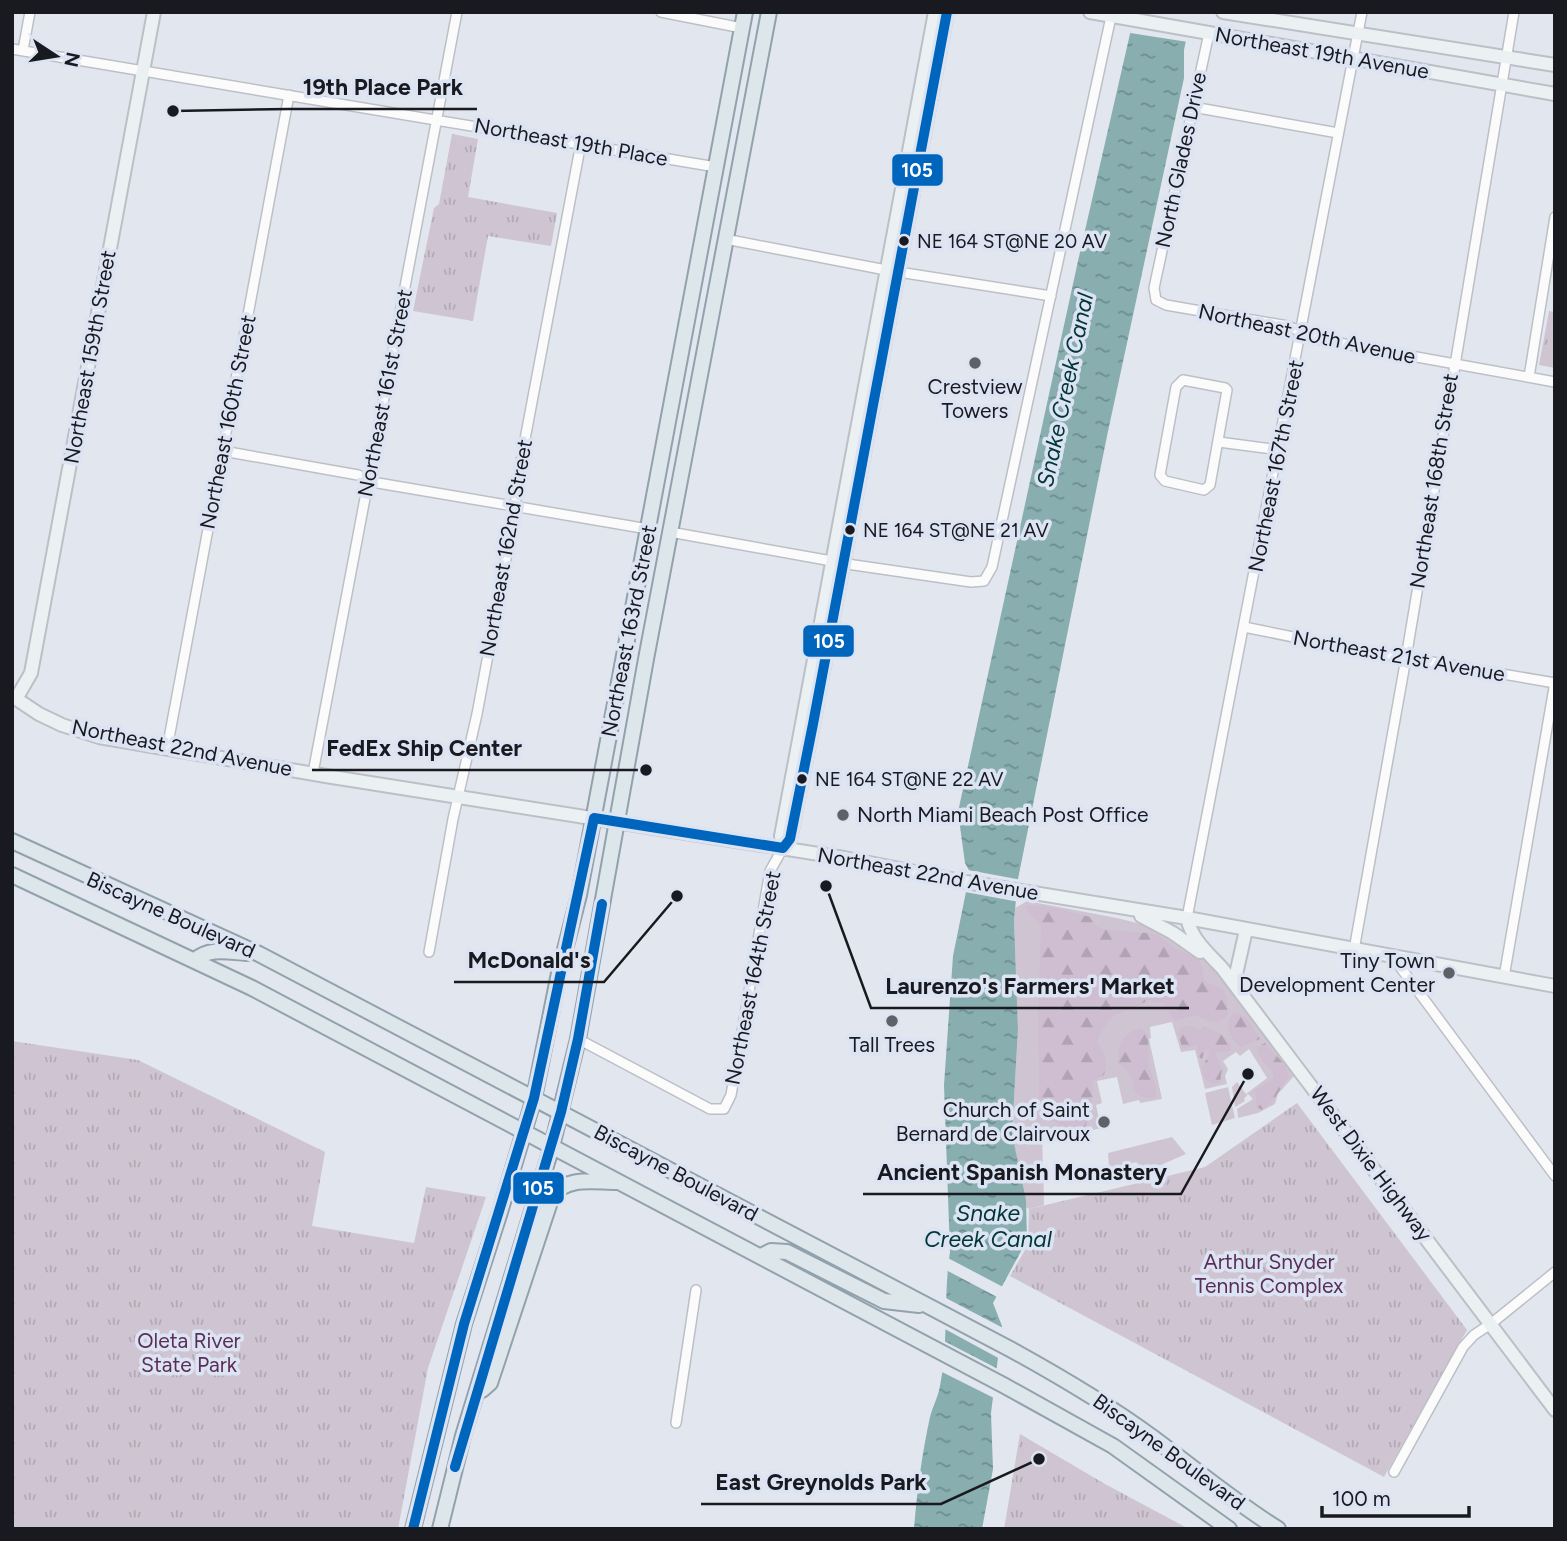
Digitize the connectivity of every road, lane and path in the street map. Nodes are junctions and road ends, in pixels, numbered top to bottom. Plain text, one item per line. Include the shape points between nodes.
1 (30, 12) edge
2 (154, 12) edge
3 (457, 12) edge
4 (661, 12) edge
5 (745, 12) edge
6 (769, 12) edge
7 (935, 12) edge
8 (947, 12) edge
9 (1090, 12) edge
10 (1223, 12) edge
11 (1362, 12) edge
12 (1514, 12) edge
13 (1112, 14) edge
14 (742, 28) junction
15 (1358, 32) junction
16 (1209, 33) junction
17 (12, 48) edge
18 (23, 50) junction
19 (1506, 58) junction
20 (1352, 60) junction
21 (931, 63) junction
22 (1555, 65) edge
23 (758, 68) junction
24 (144, 70) junction
25 (1501, 85) junction
26 (289, 94) junction
27 (1555, 94) edge
28 (1193, 107) junction
29 (437, 120) junction
30 (1338, 133) junction
31 (581, 143) junction
32 (716, 167) junction
33 (710, 200) junction
34 (1555, 217) edge
35 (725, 239) junction
36 (892, 270) junction
37 (1154, 288) joint
38 (1051, 296) junction
39 (1302, 331) junction
40 (1454, 363) junction
41 (1529, 377) junction
42 (1555, 382) edge
43 (1219, 442) junction
44 (1279, 450) junction
45 (223, 451) junction
46 (368, 478) junction
47 (656, 488) junction
48 (514, 506) junction
49 (648, 529) junction
50 (670, 532) junction
51 (838, 562) junction
52 (663, 568) junction
53 (1244, 627) junction
54 (1406, 657) junction
55 (1555, 683) edge
56 (14, 698) edge
57 (167, 749) junction
58 (313, 774) junction
59 (459, 797) junction
60 (594, 818) junction
61 (617, 821) junction
62 (12, 841) edge
63 (783, 848) junction
64 (12, 875) edge
65 (1108, 905) junction
66 (1187, 918) junction
67 (1246, 930) junction
68 (1354, 950) junction
69 (429, 952) dead end
70 (259, 954) junction
71 (1392, 956) junction
72 (195, 960) junction
73 (1222, 968) junction
74 (1504, 977) junction
75 (1234, 983) junction
76 (1555, 986) edge
77 (578, 1039) junction
78 (534, 1098) junction
79 (561, 1112) junction
80 (524, 1133) junction
81 (552, 1146) junction
82 (1555, 1176) edge
83 (619, 1182) junction
84 (761, 1256) junction
85 (1555, 1272) edge
86 (696, 1290) dead end
87 (934, 1309) junction
88 (1492, 1323) junction
89 (476, 1396) junction
90 (1555, 1410) edge
91 (676, 1423) dead end
92 (1394, 1472) dead end
93 (412, 1529) edge
94 (440, 1529) edge
95 (1229, 1529) edge
96 (1278, 1529) edge

1 - 18 street
2 - 24 street, Northeast 159th Street
3 - 29 street, Northeast 161st Street
4 - 14 street
5 - 14 main road, Northeast 163rd Street
6 - 23 main road, Northeast 163rd Street
7 - 21 street, Northeast 164th Street
8 - 21 street, Northeast 164th Street
9 - 13 street, Northeast 19th Avenue
10 - 15 street, Northeast 19th Avenue
11 - 15 street, Northeast 167th Street
12 - 19 street, Northeast 168th Street
13 - 16 street, Northeast 19th Avenue
13 - 38 street
14 - 23 main road via 753,39
14 - 32 main road, Northeast 163rd Street
15 - 19 street, Northeast 19th Avenue
15 - 20 street, Northeast 167th Street
16 - 20 street, Northeast 19th Avenue
16 - 28 street, North Glades Drive
17 - 18 street, Northeast 19th Place
18 - 24 street, Northeast 19th Place
19 - 22 street, Northeast 19th Avenue
19 - 25 street, Northeast 168th Street
20 - 25 street, Northeast 19th Avenue
20 - 30 street, Northeast 167th Street
21 - 36 street, Northeast 164th Street
23 - 35 main road, Northeast 163rd Street
24 - 26 street, Northeast 19th Place
24 - 56 street, Northeast 159th Street via 31,673
25 - 27 street, Northeast 19th Avenue
25 - 40 street, Northeast 168th Street
26 - 29 street, Northeast 19th Place
26 - 45 street, Northeast 160th Street
28 - 30 street
28 - 37 street, North Glades Drive
29 - 31 street, Northeast 19th Place
29 - 46 street, Northeast 161st Street
30 - 39 street, Northeast 167th Street
31 - 32 street, Northeast 19th Place
31 - 48 street, Northeast 162nd Street
32 - 33 main road, Northeast 163rd Street
33 - 35 main road via 716,227
33 - 47 main road, Northeast 163rd Street
34 - 41 street
35 - 36 street
35 - 50 main road, Northeast 163rd Street
36 - 38 street
36 - 51 street, Northeast 164th Street
37 - 39 street, Northeast 20th Avenue via 1156,300 1166,305
38 - 51 street via 992,567 984,581
39 - 40 street, Northeast 20th Avenue via 1317,339
39 - 44 street, Northeast 167th Street
40 - 41 street, Northeast 20th Avenue
40 - 54 street, Northeast 168th Street
41 - 42 street, Northeast 20th Avenue
43 - 43 street via 1207,489 1161,479 1178,383 1183,380 1227,390
43 - 44 street
44 - 53 street, Northeast 167th Street
45 - 46 street
45 - 57 street, Northeast 160th Street
46 - 48 street
46 - 58 street, Northeast 161st Street
47 - 49 main road, Northeast 163rd Street
47 - 50 main road via 660,517
48 - 49 street
48 - 59 street, Northeast 162nd Street
49 - 52 main road via 658,542
49 - 60 main road, Northeast 163rd Street
50 - 51 street
50 - 52 main road, Northeast 163rd Street
51 - 63 street, Northeast 164th Street via 781,836
52 - 61 main road, Northeast 163rd Street
53 - 54 street, Northeast 21st Avenue
53 - 66 street, Northeast 167th Street
54 - 55 street, Northeast 21st Avenue
54 - 68 street, Northeast 168th Street
55 - 74 street
56 - 57 street, Northeast 22nd Avenue via 80,732
57 - 58 street, Northeast 22nd Avenue
58 - 59 street, Northeast 22nd Avenue
59 - 60 street, Northeast 22nd Avenue
59 - 69 street, Northeast 162nd Street
60 - 61 street, Northeast 22nd Avenue
60 - 78 main road, Northeast 163rd Street
61 - 63 street, Northeast 22nd Avenue
61 - 77 main road, Northeast 163rd Street
62 - 70 main road, Biscayne Boulevard
63 - 65 street, Northeast 22nd Avenue
63 - 77 street, Northeast 164th Street via 770,871 731,1095 724,1109 710,1109
64 - 72 main road, Biscayne Boulevard
65 - 66 street, Northeast 22nd Avenue
65 - 73 street via 1149,919
66 - 67 street, Northeast 22nd Avenue
66 - 73 street, West Dixie Highway via 1196,940
67 - 68 street, Northeast 22nd Avenue
67 - 75 street
68 - 71 street, Northeast 22nd Avenue
70 - 72 main road via 210,951
70 - 78 main road, Biscayne Boulevard
71 - 74 street, Northeast 22nd Avenue
71 - 82 street
72 - 80 main road, Biscayne Boulevard
73 - 75 street, West Dixie Highway
74 - 76 street, Northeast 22nd Avenue
75 - 88 street, West Dixie Highway
77 - 79 main road, Northeast 163rd Street
78 - 79 main road, Biscayne Boulevard
78 - 80 main road, Northeast 163rd Street
79 - 81 main road, Northeast 163rd Street
79 - 87 main road, Biscayne Boulevard
80 - 81 main road, Biscayne Boulevard
80 - 93 main road, Northeast 163rd Street via 464,1324
81 - 83 main road, Biscayne Boulevard
81 - 89 main road, Northeast 163rd Street
83 - 84 main road, Biscayne Boulevard
83 - 89 main road via 573,1182 555,1192 490,1383
84 - 87 main road via 787,1252 884,1301
84 - 95 main road, Biscayne Boulevard via 1112,1446
85 - 88 street
86 - 91 street
87 - 96 main road, Biscayne Boulevard via 1100,1401
88 - 90 street, West Dixie Highway
88 - 92 street via 1463,1347
89 - 94 main road, Northeast 163rd Street

